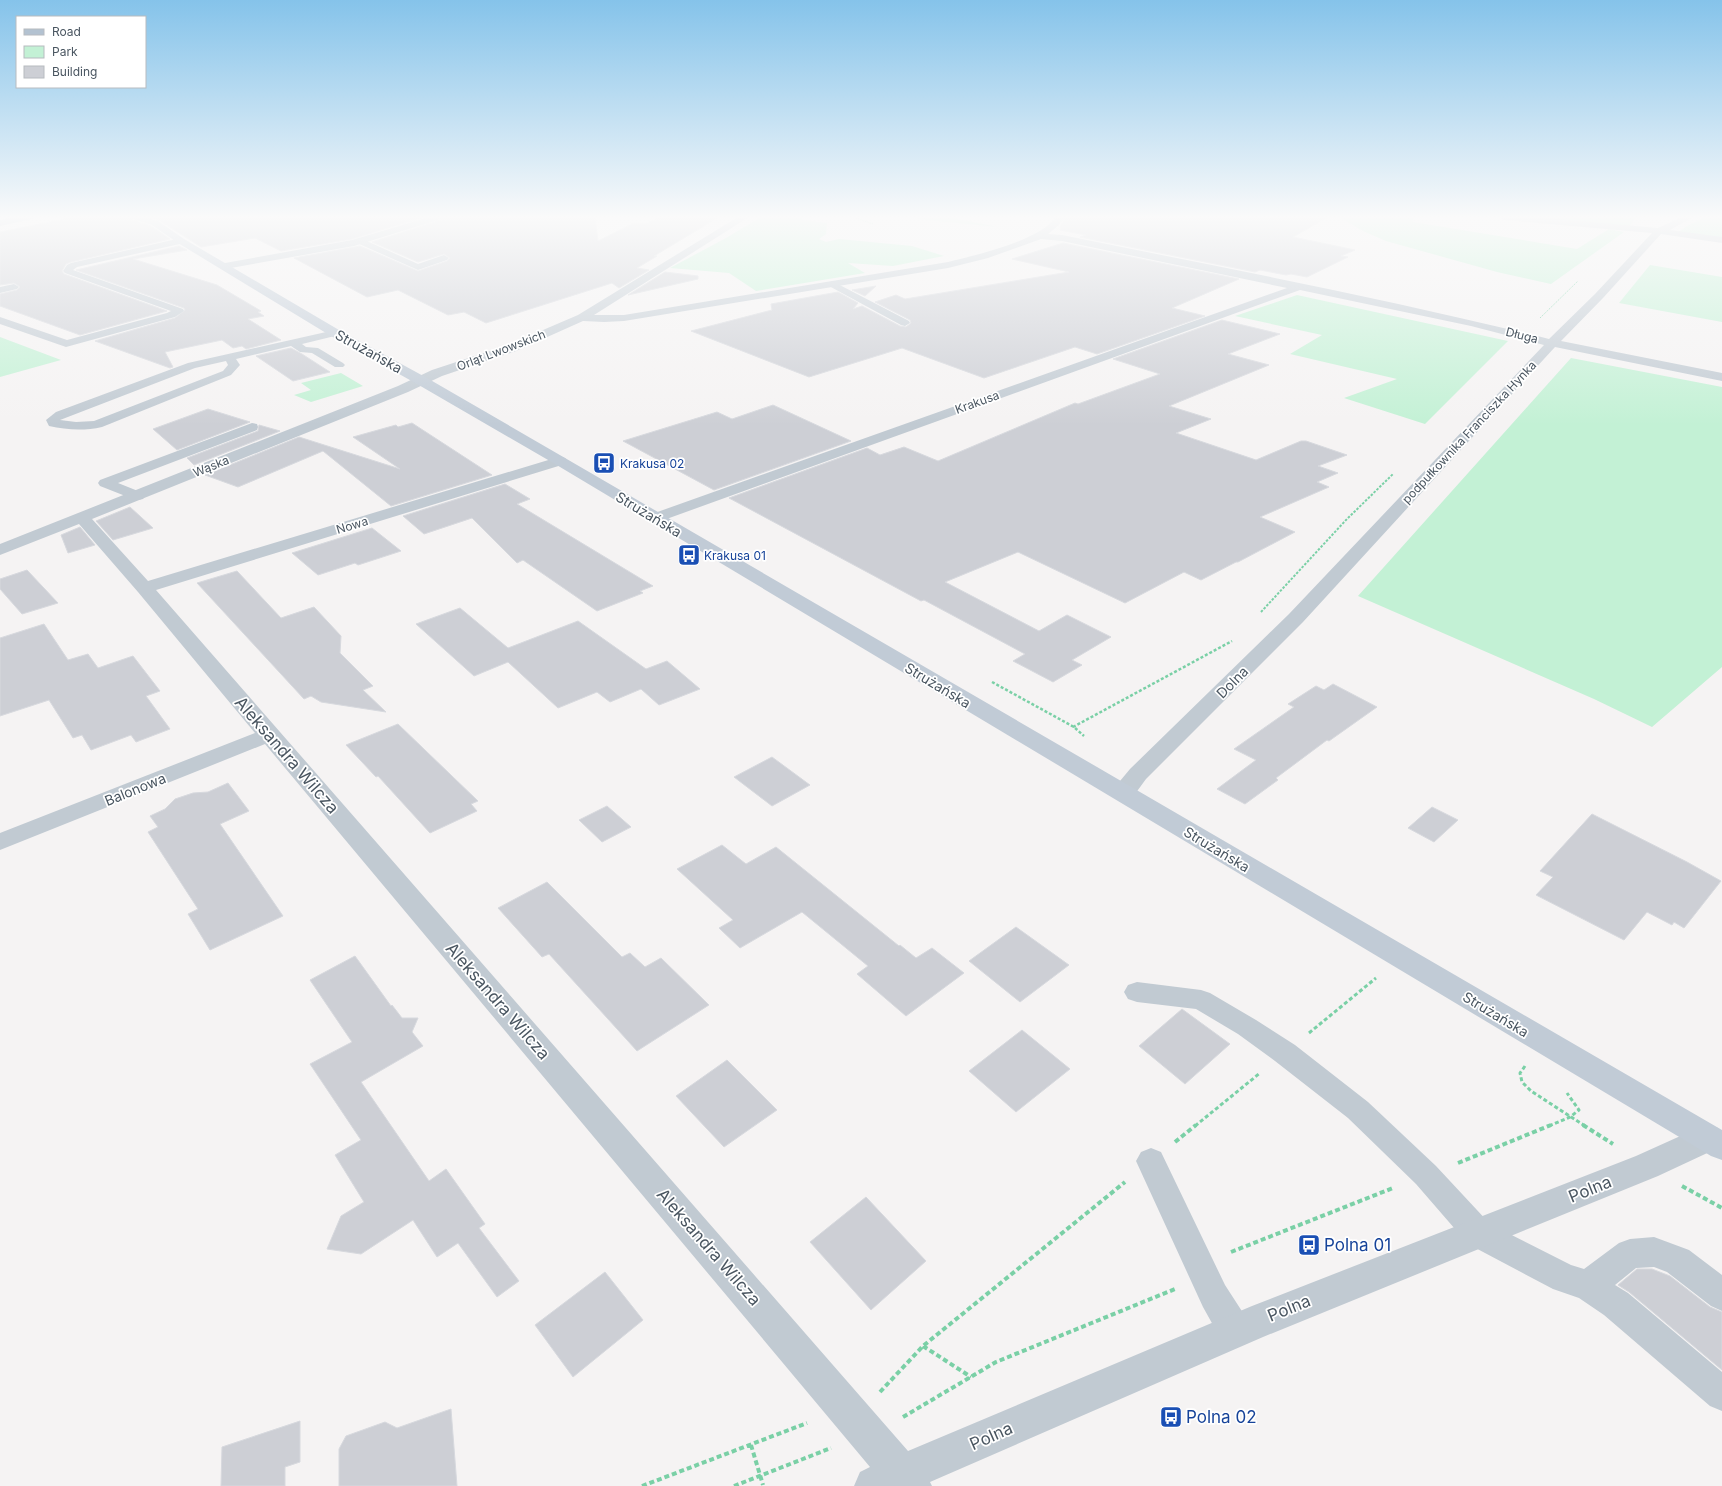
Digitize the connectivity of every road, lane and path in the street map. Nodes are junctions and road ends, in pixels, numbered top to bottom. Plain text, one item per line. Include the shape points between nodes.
1 (111, 286) edge
2 (259, 286) edge
3 (632, 286) edge
4 (818, 286) edge
5 (836, 286) edge
6 (1296, 286) edge
7 (1608, 286) edge
8 (14, 287) dead end
9 (1299, 287) junction
10 (1, 289) edge
11 (582, 317) junction
12 (0, 320) edge
13 (905, 323) dead end
14 (334, 332) junction
15 (292, 342) junction
16 (1552, 343) junction
17 (230, 358) junction
18 (339, 365) dead end
19 (1722, 377) edge
20 (422, 381) junction
21 (252, 427) dead end
22 (560, 461) junction
23 (1394, 473) dead end
24 (138, 496) junction
25 (82, 518) junction
26 (656, 518) junction
27 (0, 550) edge
28 (1340, 569) joint
29 (144, 588) junction
30 (1257, 616) dead end
31 (1236, 639) dead end
32 (270, 735) junction
33 (1042, 747) junction
34 (1122, 793) junction
35 (0, 842) edge
36 (1137, 992) dead end
37 (1526, 1066) dead end
38 (1532, 1069) dead end
39 (1566, 1091) dead end
40 (1570, 1117) dead end
41 (1714, 1142) edge
42 (1151, 1161) dead end
43 (1479, 1234) junction
44 (1588, 1286) junction
45 (1722, 1295) edge
46 (1235, 1331) junction
47 (923, 1346) dead end
48 (971, 1377) dead end
49 (1722, 1394) edge
50 (807, 1423) dead end
51 (751, 1445) junction
52 (806, 1458) dead end
53 (760, 1476) junction
54 (896, 1482) edge
55 (763, 1485) edge
56 (642, 1486) edge
57 (734, 1486) edge

1 - 12 lane via 179,312 66,344
2 - 14 main road, Strużańska
3 - 11 street, Orląt Lwowskich
4 - 11 street via 624,318
5 - 13 lane
6 - 9 street, Długa
7 - 16 street, podpułkownika Franciszka Hynka
8 - 10 lane
9 - 16 street, Długa via 1508,331
9 - 26 street, Krakusa
11 - 20 street, Orląt Lwowskich via 518,345 437,373
14 - 15 lane
14 - 20 main road, Strużańska
15 - 17 lane
15 - 18 lane via 304,350 314,350
16 - 19 street, Długa
16 - 28 street, podpułkownika Franciszka Hynka
17 - 17 lane via 192,365 60,414 52,420 54,424 72,427 97,424 227,372 234,365
20 - 22 main road, Strużańska
20 - 24 street, Wąska
21 - 24 lane via 105,483
22 - 26 main road, Strużańska
22 - 29 street, Nowa
23 - 30 path via 1346,520
24 - 25 street, Wąska
25 - 27 street, Wąska
25 - 29 street, Aleksandra Wilcza
26 - 33 main road, Strużańska
28 - 34 street, Dolna via 1296,618 1138,774
29 - 32 street, Aleksandra Wilcza
31 - 33 path
32 - 35 street, Balonowa
32 - 54 street, Aleksandra Wilcza
33 - 34 main road, Strużańska
34 - 41 main road, Strużańska
36 - 43 lane via 1201,1000 1247,1026 1358,1110 1426,1175
37 - 38 path
39 - 40 path via 1579,1110
41 - 43 street, Polna via 1647,1166
42 - 46 lane via 1214,1296
43 - 44 lane via 1564,1278
43 - 46 street, Polna via 1340,1287
44 - 45 lane via 1630,1254 1654,1252 1678,1261
44 - 49 lane via 1616,1304
46 - 54 street, Polna
47 - 48 path
50 - 51 path
51 - 53 path
51 - 56 path
52 - 53 path
53 - 55 path
53 - 57 path

